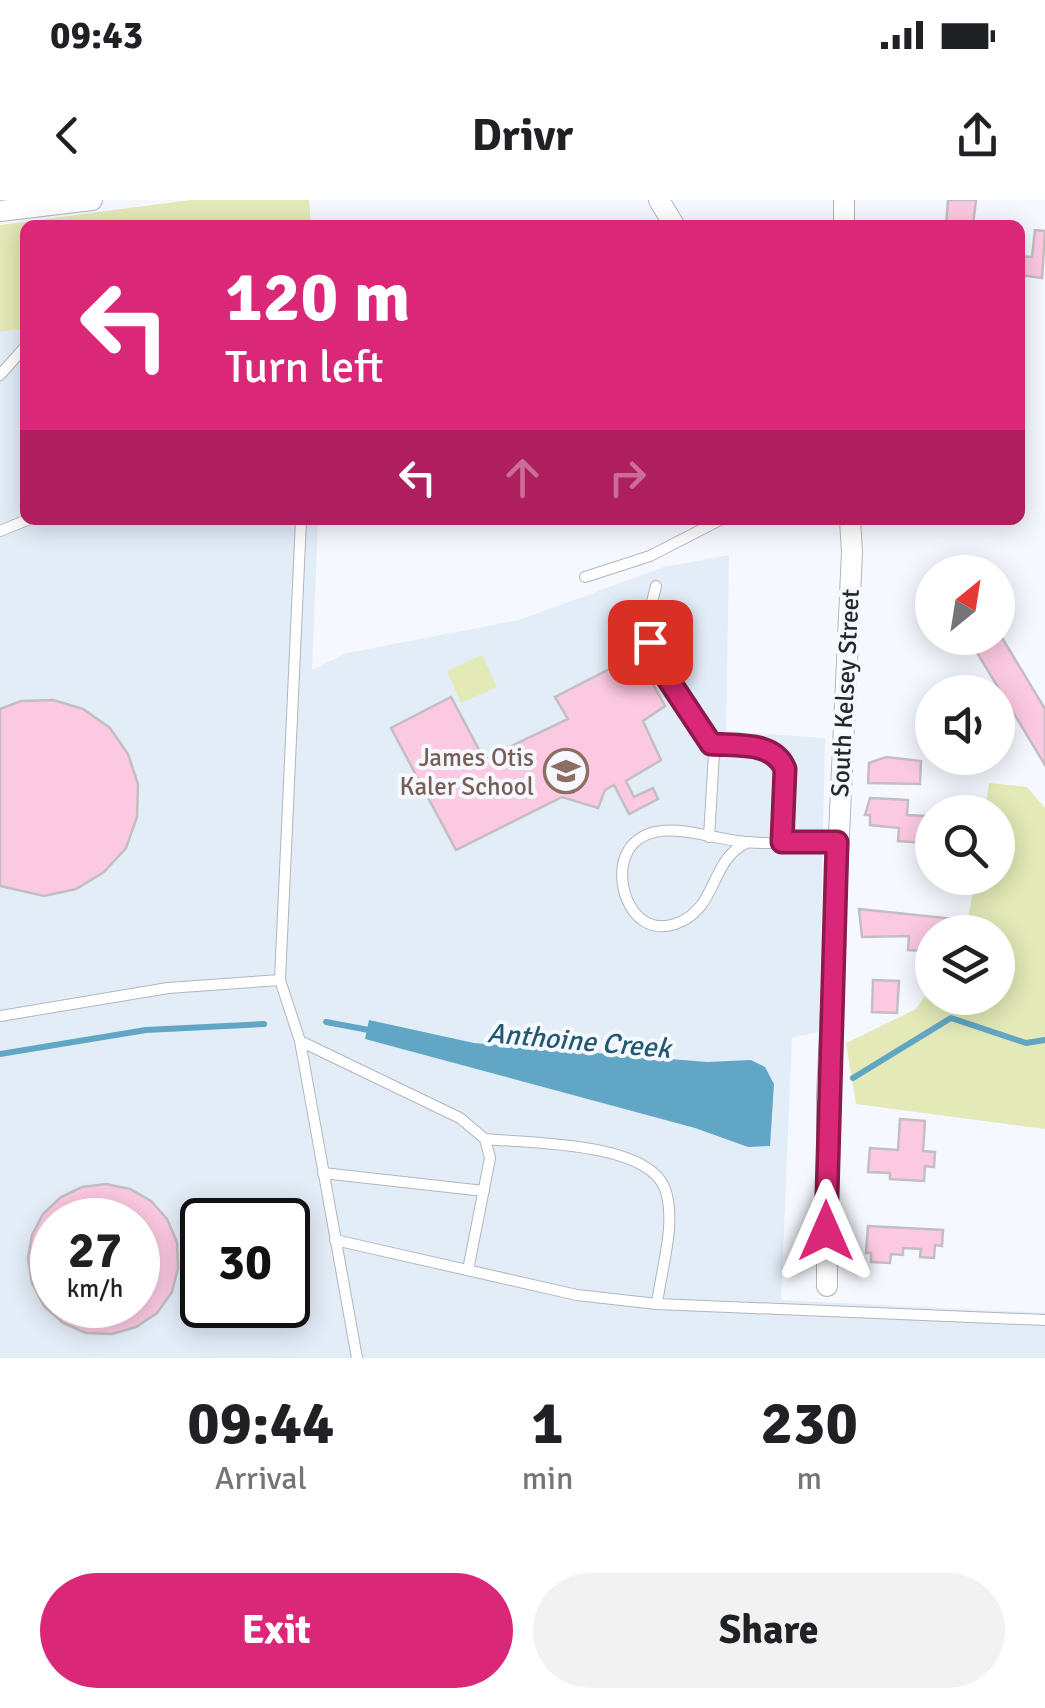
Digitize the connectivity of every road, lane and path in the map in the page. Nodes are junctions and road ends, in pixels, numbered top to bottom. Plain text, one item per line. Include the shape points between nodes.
1 (92, 200) edge
2 (0, 211) edge
3 (20, 352) edge
4 (0, 375) edge
5 (301, 525) edge
6 (710, 525) edge
7 (850, 525) edge
8 (585, 577) dead end
9 (656, 586) dead end
10 (711, 744) junction
11 (709, 837) junction
12 (746, 842) junction
13 (782, 842) junction
14 (837, 842) junction
15 (280, 980) junction
16 (0, 1016) edge
17 (300, 1042) junction
18 (485, 1139) junction
19 (323, 1173) junction
20 (484, 1191) junction
21 (335, 1240) junction
22 (468, 1270) junction
23 (827, 1286) dead end
24 (657, 1304) junction
25 (1045, 1320) edge
26 (357, 1358) edge

1 - 2 street
3 - 4 lane
5 - 15 lane
6 - 8 lane via 650,556
7 - 14 street, South Kelsey Street
9 - 10 lane via 650,642
10 - 11 lane
10 - 13 lane via 766,749 781,758
11 - 12 lane
11 - 12 lane via 653,832 630,847 621,887 642,919 667,926 700,909 722,860
12 - 13 lane
13 - 14 lane
14 - 23 street, South Kelsey Street
15 - 16 lane via 168,988
15 - 17 lane
17 - 18 lane via 460,1118
17 - 19 lane
18 - 20 lane via 490,1158
18 - 24 lane via 632,1158 656,1172 666,1190 668,1220
19 - 20 lane
19 - 21 lane
20 - 22 lane
21 - 22 lane
21 - 26 lane
22 - 24 lane via 577,1295
24 - 25 lane

